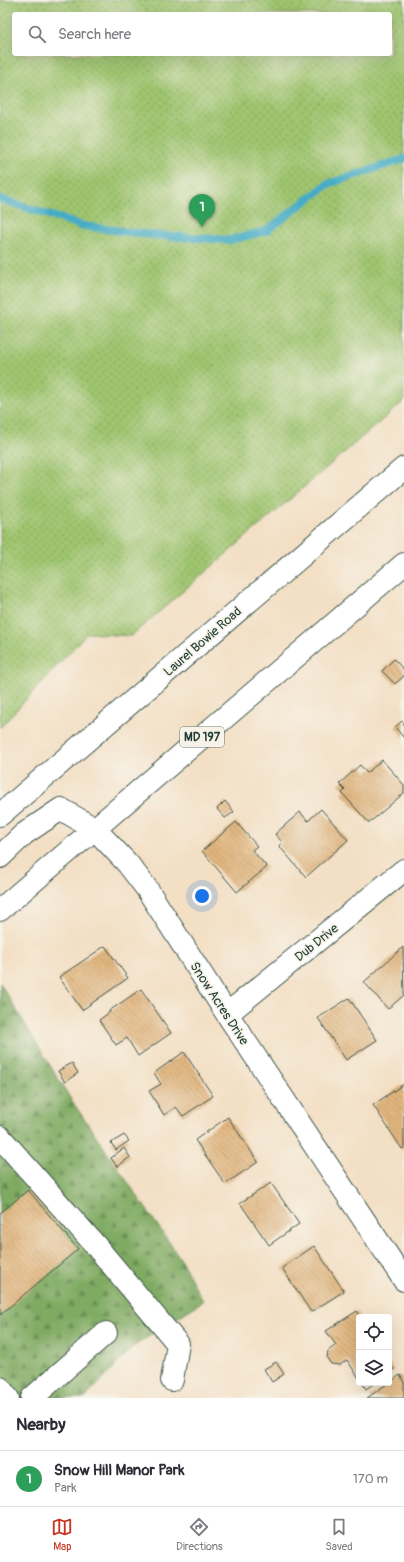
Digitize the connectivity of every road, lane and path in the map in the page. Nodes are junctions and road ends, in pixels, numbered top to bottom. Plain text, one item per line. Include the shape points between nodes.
1 (404, 468) edge
2 (404, 564) edge
3 (0, 815) edge
4 (94, 830) junction
5 (0, 857) edge
6 (404, 870) edge
7 (0, 910) edge
8 (227, 1014) junction
9 (0, 1137) edge
10 (404, 1280) edge
11 (106, 1333) dead end
12 (172, 1380) dead end
13 (0, 1388) edge
14 (8, 1398) edge
15 (32, 1398) edge

1 - 3 main road, Laurel Bowie Road
2 - 4 main road, MD 197
4 - 5 main road, Snow Acres Drive via 61,809 24,834
4 - 7 main road, MD 197
4 - 8 main road, Snow Acres Drive via 128,864
6 - 8 main road, Dub Drive
8 - 10 main road, Snow Acres Drive
9 - 12 main road via 178,1344
11 - 15 main road
13 - 14 main road

